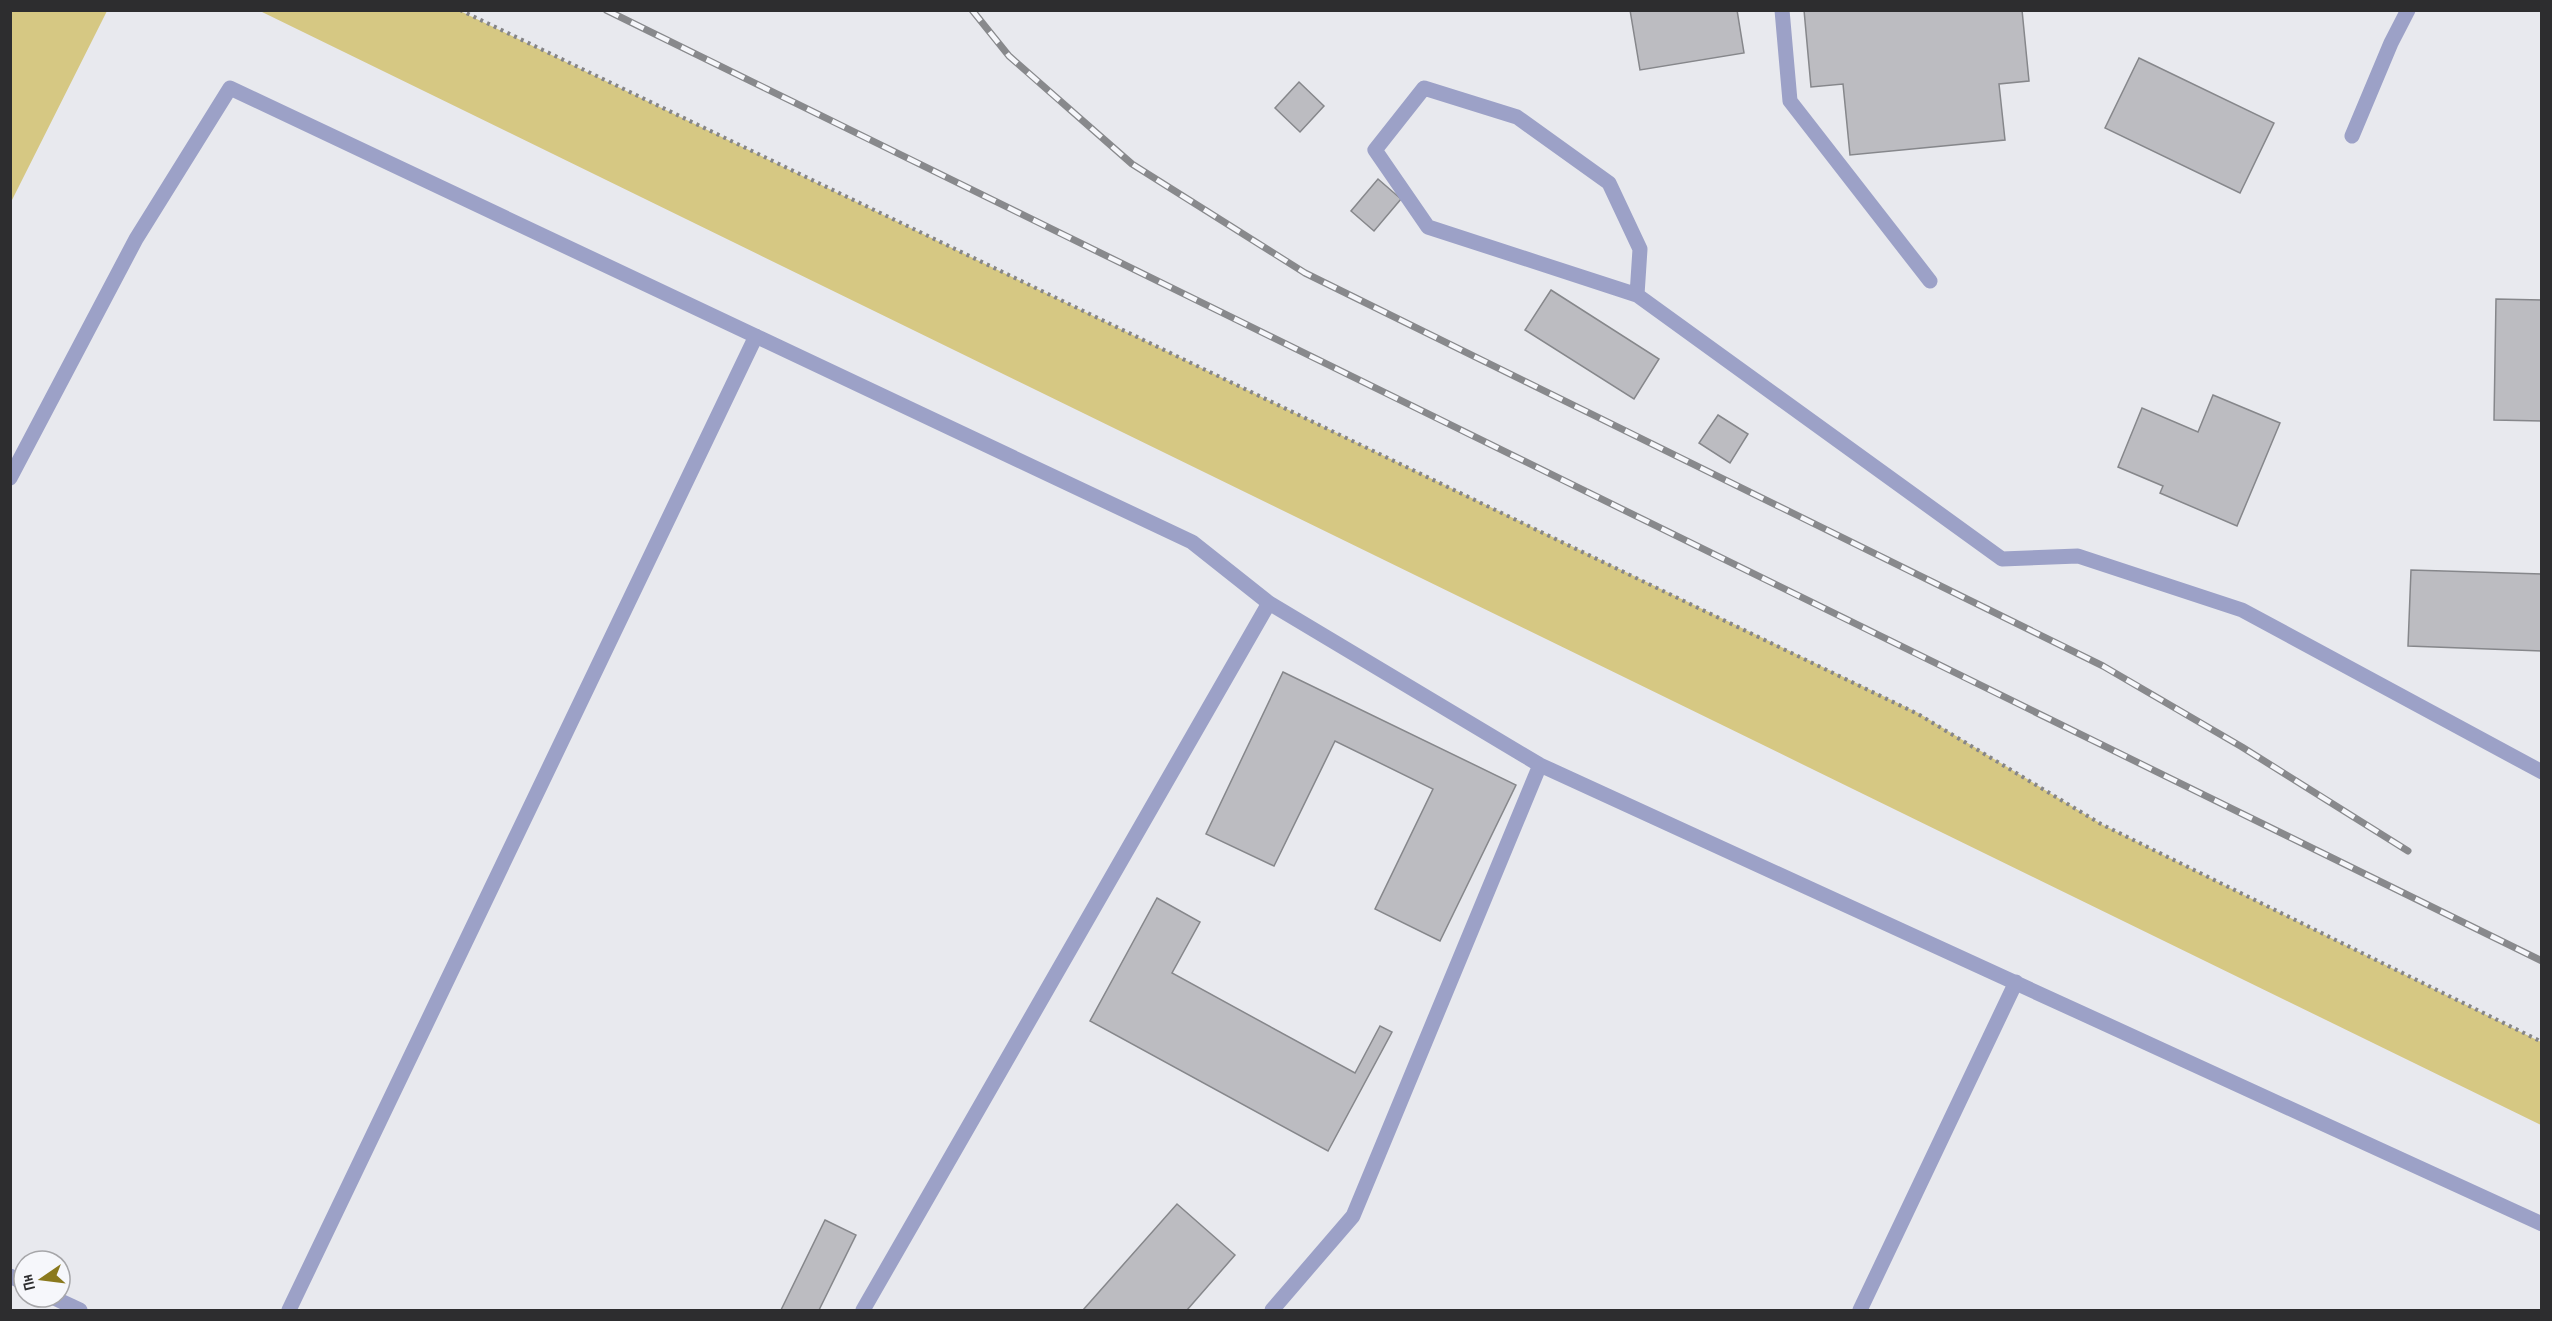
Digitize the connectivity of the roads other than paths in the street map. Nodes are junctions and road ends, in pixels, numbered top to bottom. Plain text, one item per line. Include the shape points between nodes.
1 (1782, 10) edge
2 (2408, 10) edge
3 (2352, 136) dead end
4 (1930, 281) dead end
5 (1637, 295) junction
6 (756, 336) junction
7 (10, 478) edge
8 (1269, 603) junction
9 (1540, 765) junction
10 (2541, 772) edge
11 (2016, 982) junction
12 (2541, 1224) edge
13 (289, 1311) edge
14 (863, 1311) edge
15 (1272, 1311) edge
16 (1860, 1311) edge

1 - 4 lane via 1790,101
2 - 3 lane
5 - 5 lane via 1428,227 1375,150 1424,88 1517,117 1609,183 1640,249
5 - 10 lane via 2002,559 2078,556 2242,610
6 - 7 lane via 230,88 136,239
6 - 8 lane via 1192,542
6 - 13 lane
8 - 9 lane
8 - 14 lane
9 - 11 lane
9 - 15 lane via 1353,1215
11 - 12 lane
11 - 16 lane

